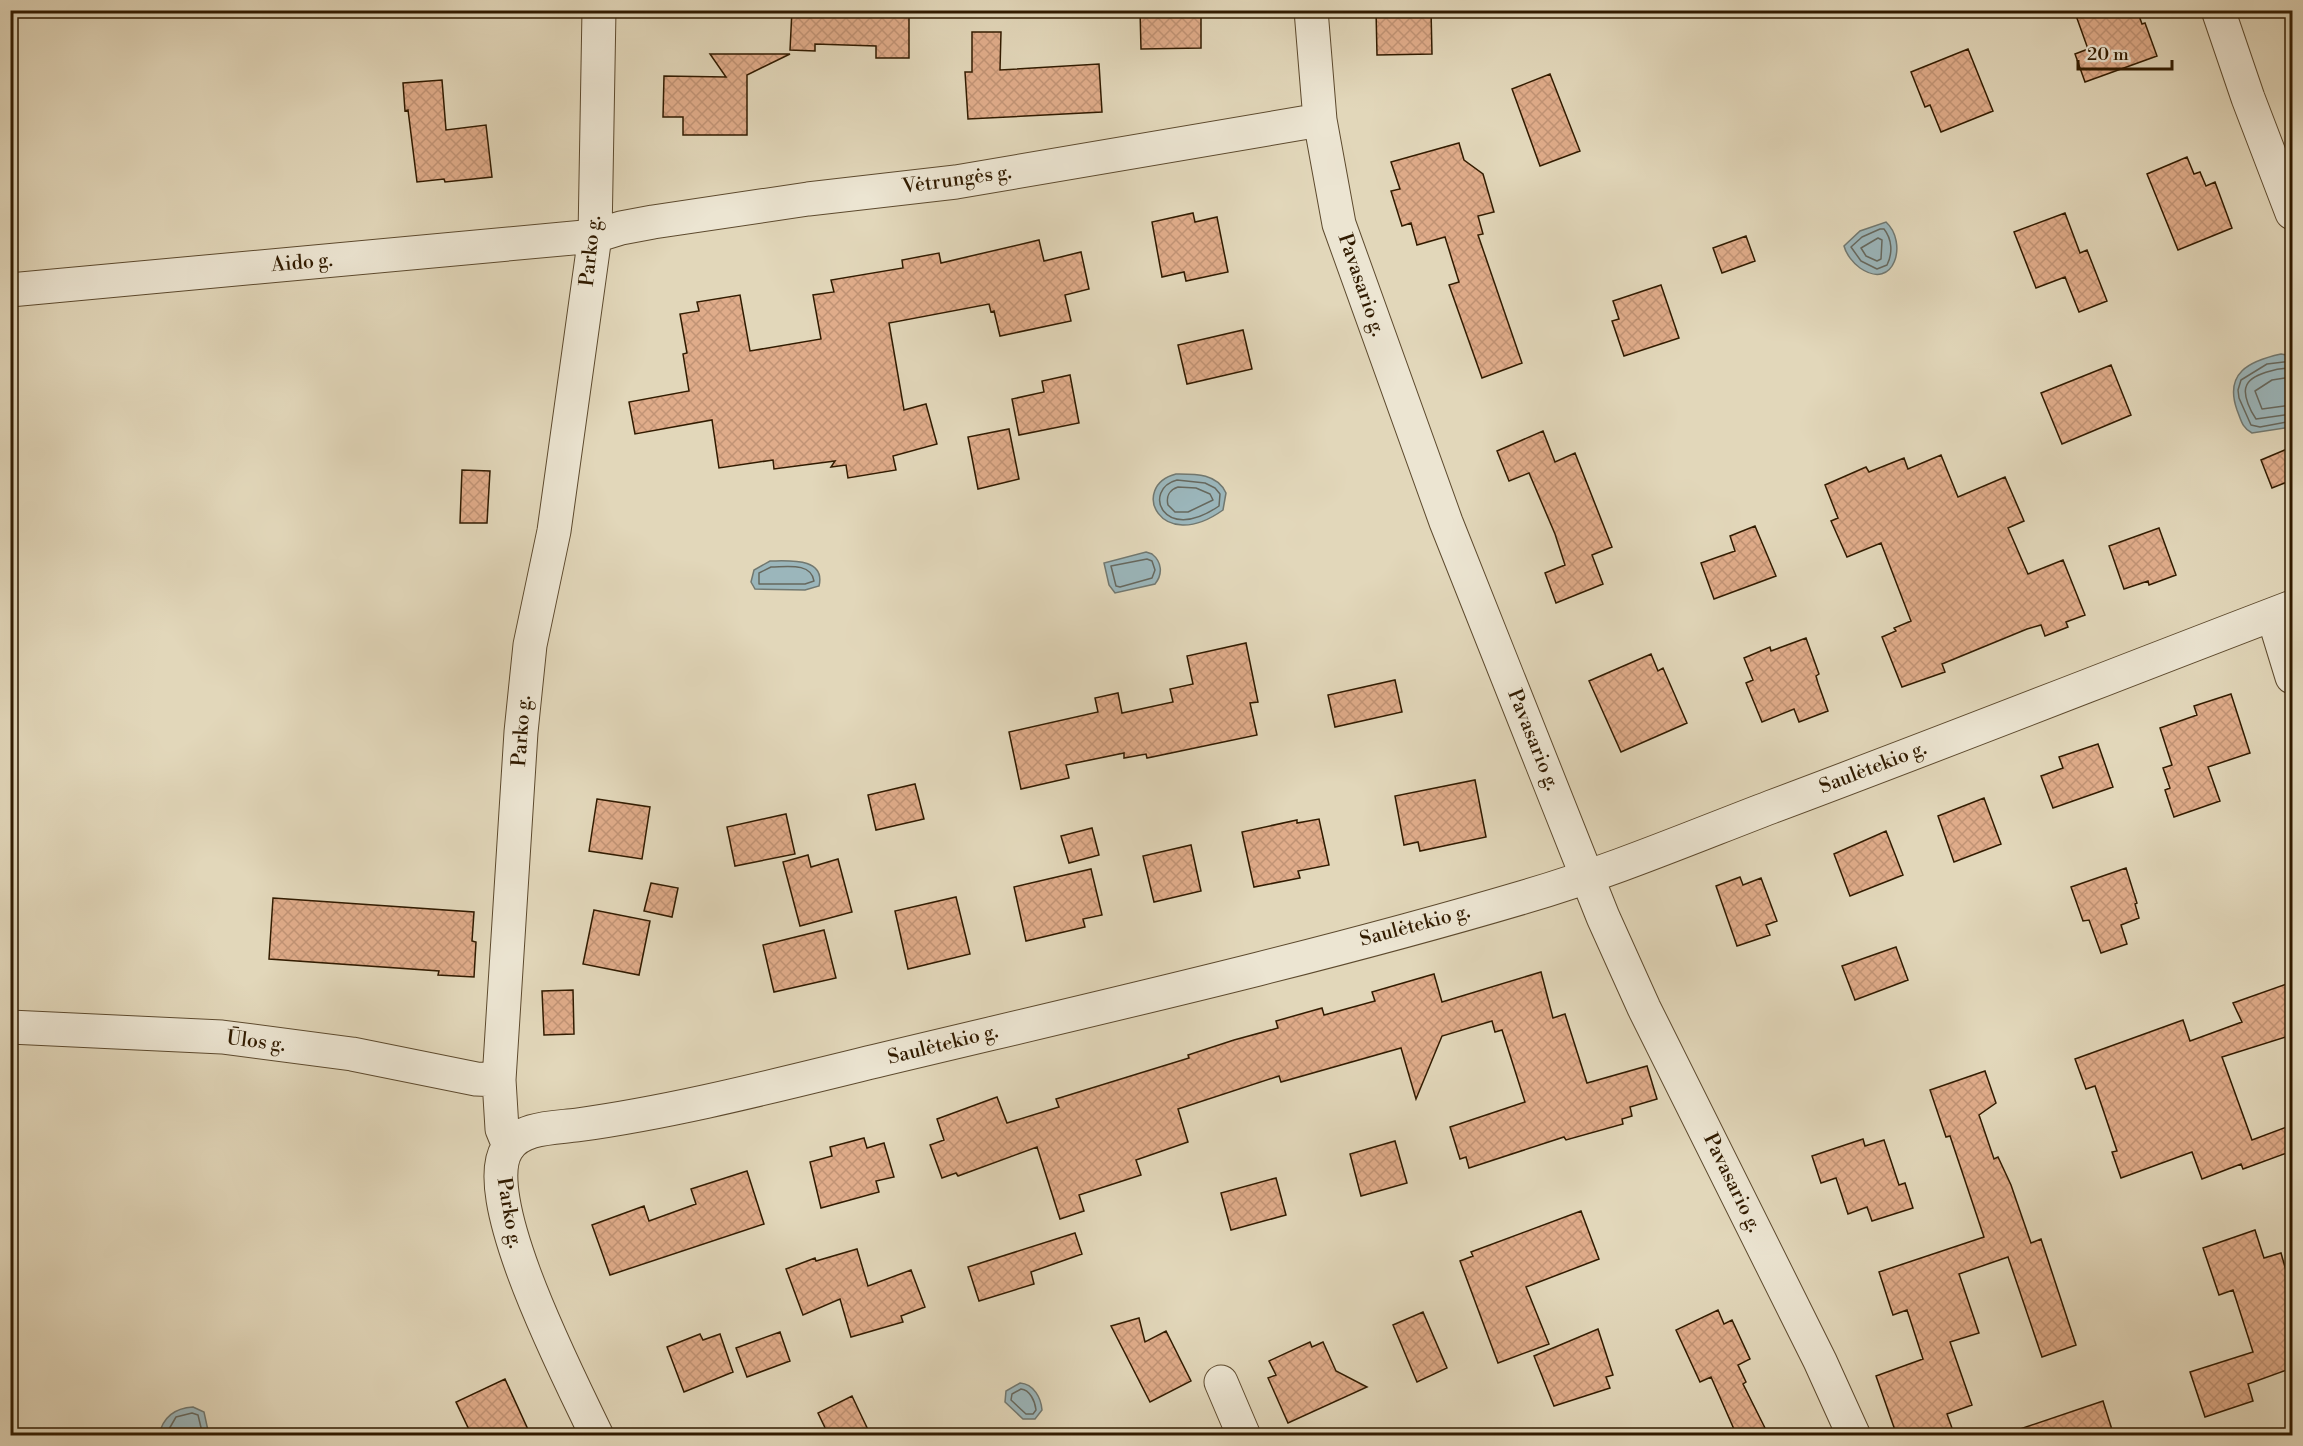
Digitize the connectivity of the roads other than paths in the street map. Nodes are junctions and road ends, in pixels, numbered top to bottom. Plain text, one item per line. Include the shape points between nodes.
1 (599, 10) edge
2 (1311, 10) edge
3 (2218, 10) edge
4 (1320, 120) junction
5 (2292, 213) edge
6 (594, 236) junction
7 (10, 290) edge
8 (2283, 611) edge
9 (2292, 677) edge
10 (1585, 876) junction
11 (10, 1027) edge
12 (499, 1080) junction
13 (508, 1146) junction
14 (1221, 1382) dead end
15 (597, 1436) edge
16 (1244, 1436) edge
17 (1854, 1436) edge

1 - 6 street, Parko g.
2 - 4 street, Pavasario g.
3 - 5 street
4 - 6 street, Vėtrungės g. via 956,182 653,222
4 - 10 street, Pavasario g. via 1339,224 1446,522
6 - 7 street, Aido g.
6 - 12 street, Parko g. via 554,531 530,645
8 - 9 street
8 - 10 street, Saulėtekio g.
10 - 13 street, Saulėtekio g. via 1525,897 1269,965 661,1113 542,1130 521,1136
10 - 17 street, Pavasario g. via 1644,1008
11 - 12 street, Ūlos g. via 222,1037 352,1054 476,1079
12 - 13 street, Parko g. via 502,1129
13 - 15 street, Parko g. via 501,1168 507,1220 516,1254
14 - 16 street

